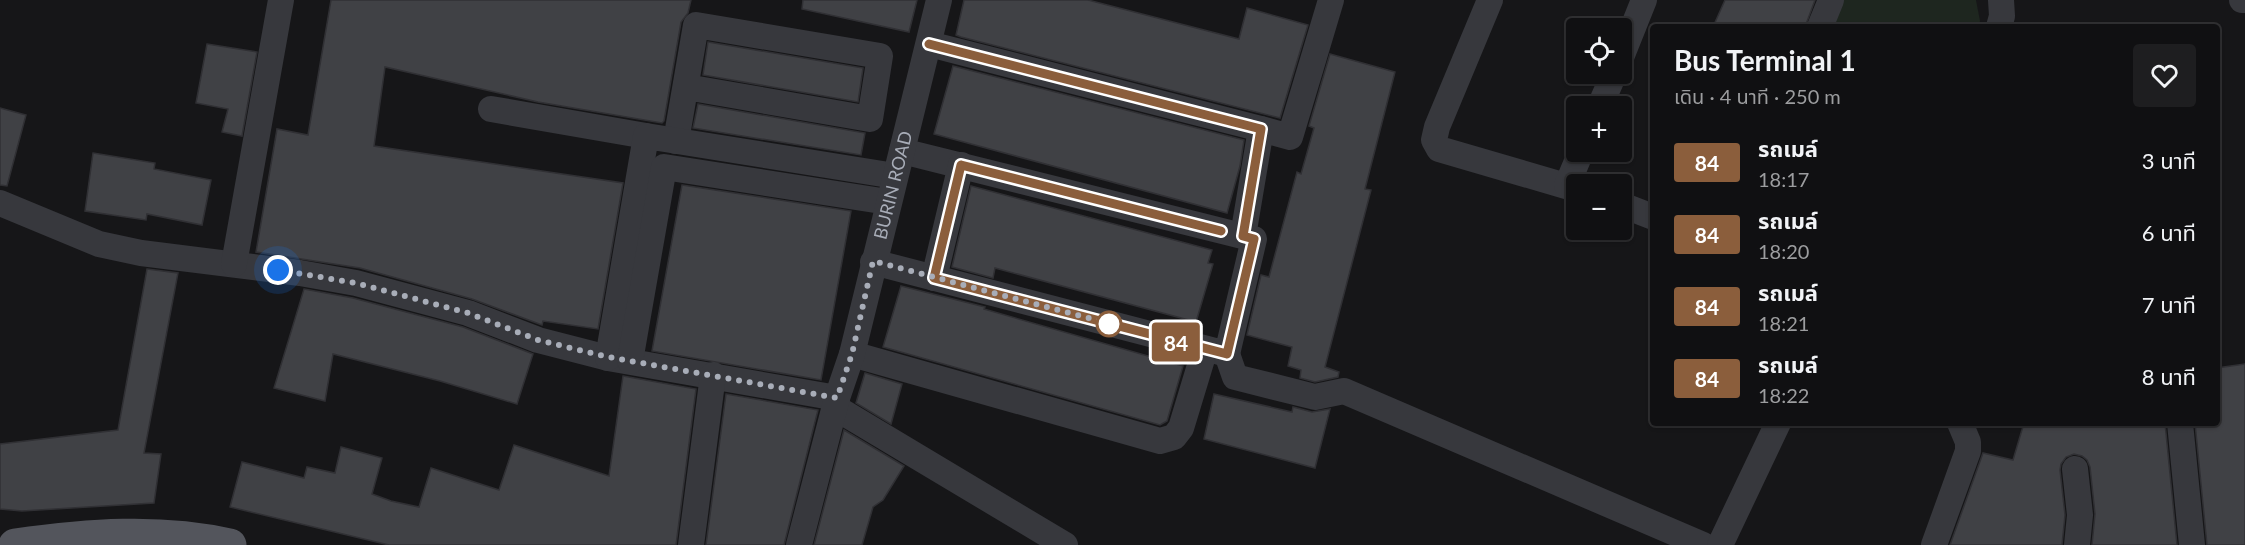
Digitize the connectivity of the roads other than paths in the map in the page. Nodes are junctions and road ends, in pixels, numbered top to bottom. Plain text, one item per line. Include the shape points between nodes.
1 (281, 0) edge
2 (939, 0) edge
3 (1331, 0) edge
4 (1490, 0) edge
5 (1644, 0) edge
6 (1831, 0) edge
7 (2001, 0) edge
8 (1821, 24) edge
9 (2000, 24) edge
10 (1632, 30) edge
11 (929, 44) junction
12 (686, 87) junction
13 (491, 109) dead end
14 (1261, 129) junction
15 (646, 136) junction
16 (676, 141) junction
17 (902, 151) junction
18 (961, 165) junction
19 (895, 176) junction
20 (1566, 185) edge
21 (888, 202) junction
22 (0, 203) edge
23 (1632, 210) edge
24 (1650, 216) edge
25 (1243, 236) junction
26 (873, 261) junction
27 (234, 264) junction
28 (934, 278) junction
29 (1216, 352) junction
30 (852, 354) junction
31 (619, 359) junction
32 (713, 375) junction
33 (837, 403) junction
34 (1777, 426) edge
35 (1961, 426) edge
36 (2180, 426) edge
37 (2075, 470) dead end
38 (210, 543) edge
39 (15, 545) edge
40 (691, 545) edge
41 (799, 545) edge
42 (1065, 545) edge
43 (1703, 545) edge
44 (1720, 545) edge
45 (1934, 545) edge
46 (2077, 545) edge
47 (2192, 545) edge

1 - 27 street
2 - 11 street, BURIN ROAD
3 - 14 street via 1290,137
4 - 20 street via 1434,140 1440,149
5 - 10 street
6 - 8 street
7 - 9 street
11 - 14 street
11 - 17 street, BURIN ROAD
12 - 12 street via 696,25 880,56 870,119
12 - 16 street
13 - 15 street
14 - 25 street
15 - 16 street
15 - 31 street
16 - 19 street
17 - 18 street
17 - 19 street, BURIN ROAD
18 - 25 street
18 - 28 street
19 - 21 street, BURIN ROAD
21 - 26 street, BURIN ROAD
21 - 31 street via 664,167
22 - 27 street via 99,244
23 - 24 street
25 - 29 street via 1254,239
26 - 28 street
26 - 30 street, BURIN ROAD
27 - 31 street via 356,283 468,313 538,340
28 - 29 street
29 - 30 street via 1181,429 1174,437 1160,441
29 - 43 street via 1235,377 1315,397 1344,391
30 - 33 street, BURIN ROAD
31 - 32 street
32 - 33 street
32 - 40 street
33 - 41 street, BURIN ROAD
33 - 42 street
34 - 44 street
35 - 45 street via 1968,451
36 - 47 street
37 - 46 street via 2080,515
38 - 39 main road via 148,534

